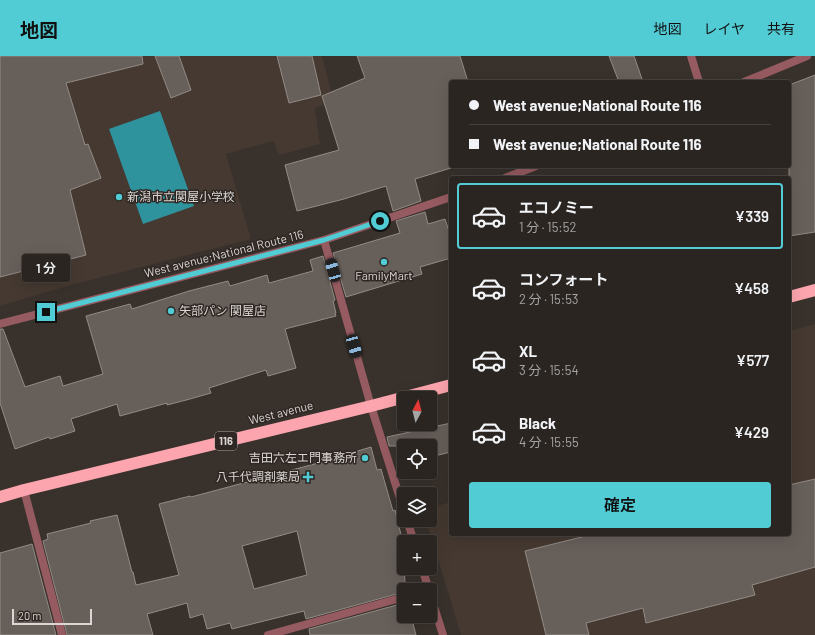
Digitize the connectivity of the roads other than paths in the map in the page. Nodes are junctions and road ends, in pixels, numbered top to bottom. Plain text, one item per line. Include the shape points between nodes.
1 (691, 56) edge
2 (807, 56) edge
3 (698, 80) edge
4 (749, 80) edge
5 (531, 168) edge
6 (510, 176) edge
7 (449, 198) edge
8 (324, 240) junction
9 (815, 290) edge
10 (791, 296) edge
11 (0, 324) edge
12 (449, 386) edge
13 (371, 406) junction
14 (397, 488) edge
15 (24, 490) junction
16 (0, 497) edge
17 (397, 599) edge
18 (437, 616) edge
19 (62, 635) edge
20 (268, 635) edge
21 (443, 635) edge

1 - 3 street
2 - 4 street
5 - 6 street
7 - 8 street, West avenue;National Route 116
8 - 11 street, West avenue;National Route 116
8 - 13 street
9 - 10 highway
12 - 13 highway, West avenue / 116
13 - 14 street
13 - 15 highway, West avenue / 116
15 - 16 highway, West avenue / 116
15 - 19 street
17 - 20 street
18 - 21 street

